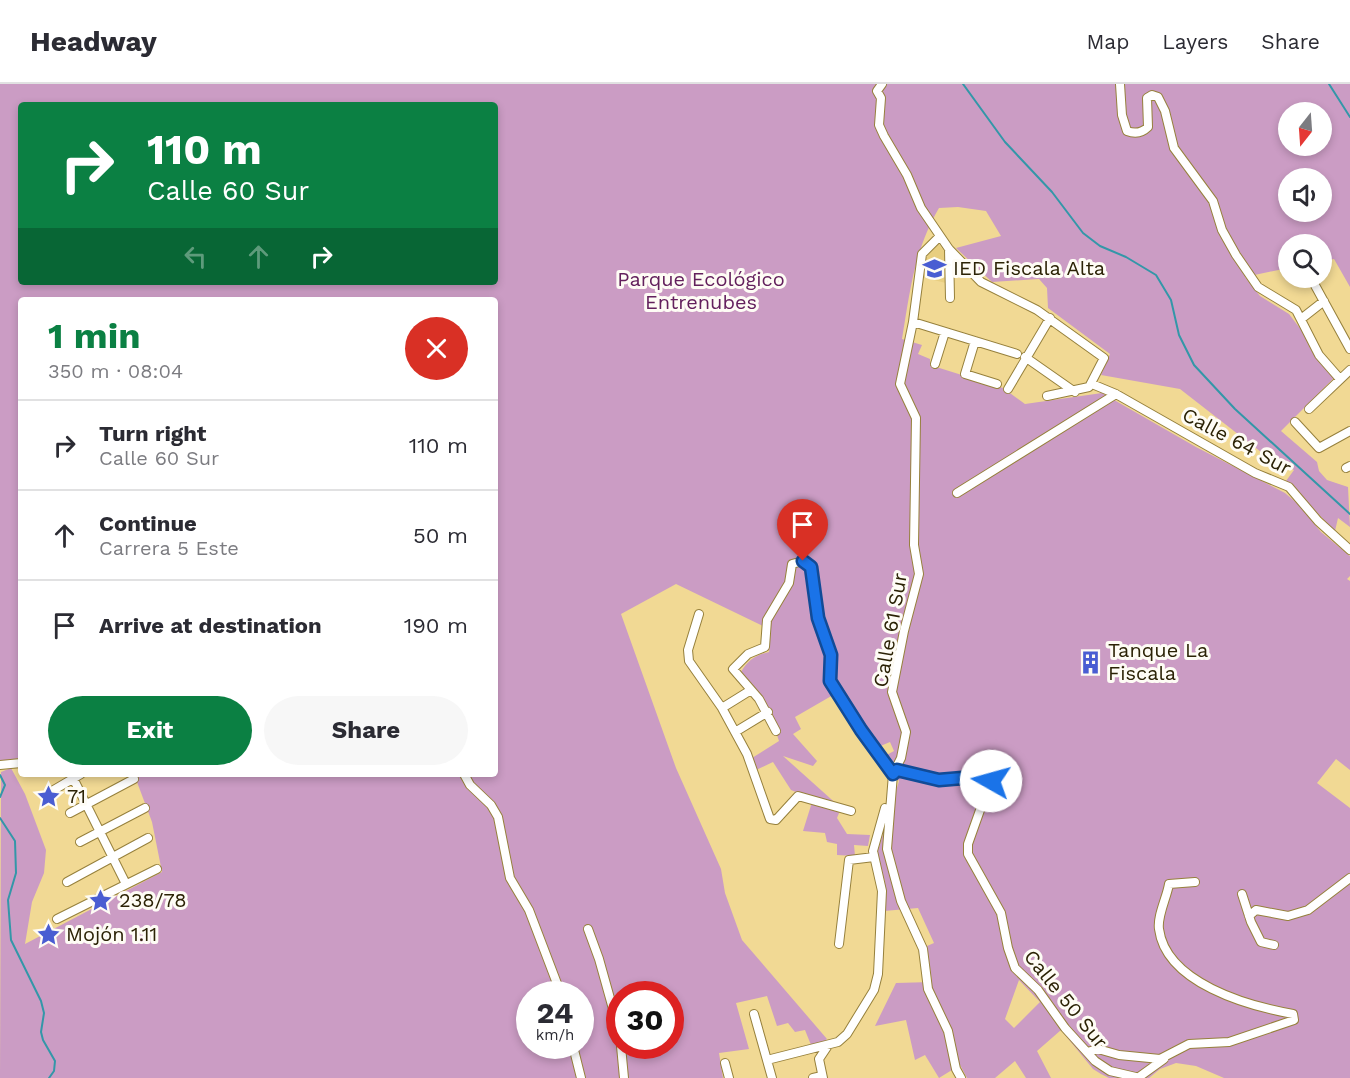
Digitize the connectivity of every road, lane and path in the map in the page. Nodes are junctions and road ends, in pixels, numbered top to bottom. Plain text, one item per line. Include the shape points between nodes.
1 (1120, 84) edge
2 (880, 87) edge
3 (939, 237) junction
4 (949, 249) junction
5 (1317, 288) edge
6 (950, 298) dead end
7 (1324, 301) junction
8 (1050, 318) junction
9 (1301, 319) junction
10 (913, 322) junction
11 (945, 332) junction
12 (975, 341) junction
13 (1350, 349) edge
14 (1021, 355) junction
15 (935, 364) dead end
16 (1350, 370) edge
17 (1340, 380) junction
18 (997, 384) dead end
19 (1092, 384) junction
20 (1008, 388) dead end
21 (1078, 391) junction
22 (1116, 394) junction
23 (1047, 396) dead end
24 (1309, 409) dead end
25 (1295, 422) dead end
26 (1350, 431) edge
27 (957, 494) dead end
28 (1350, 550) edge
29 (699, 614) dead end
30 (751, 690) junction
31 (722, 708) junction
32 (768, 712) junction
33 (776, 731) dead end
34 (735, 732) junction
35 (18, 763) edge
36 (0, 765) edge
37 (895, 772) junction
38 (71, 777) edge
39 (72, 777) edge
40 (466, 777) edge
41 (134, 779) dead end
42 (52, 791) dead end
43 (890, 796) junction
44 (86, 805) junction
45 (145, 808) dead end
46 (851, 812) dead end
47 (70, 813) dead end
48 (100, 831) junction
49 (148, 838) dead end
50 (80, 842) dead end
51 (113, 857) junction
52 (874, 857) junction
53 (157, 869) dead end
54 (1350, 878) edge
55 (67, 882) dead end
56 (1195, 882) dead end
57 (126, 884) junction
58 (1242, 894) dead end
59 (1249, 916) junction
60 (57, 919) dead end
61 (588, 930) dead end
62 (839, 944) dead end
63 (1274, 945) dead end
64 (556, 981) edge
65 (606, 984) edge
66 (754, 1014) dead end
67 (827, 1047) junction
68 (1087, 1052) junction
69 (1168, 1056) junction
70 (576, 1059) edge
71 (622, 1059) edge
72 (767, 1060) junction
73 (725, 1063) dead end
74 (822, 1077) edge
75 (581, 1078) edge
76 (624, 1078) edge
77 (729, 1078) edge
78 (772, 1078) edge
79 (813, 1078) edge
80 (961, 1078) edge
81 (1139, 1078) edge

1 - 9 street via 1127,131 1141,132 1148,127 1147,98 1158,97 1174,148 1213,201 1222,230 1251,277 1269,296 1296,310
2 - 3 street via 879,124
3 - 4 street
3 - 10 street via 922,254
4 - 6 street
4 - 8 street via 981,282
5 - 7 street
7 - 9 street
7 - 13 street
8 - 14 street
8 - 19 street via 1104,358
9 - 17 street via 1319,354
10 - 11 street
10 - 37 street, Calle 61 Sur via 900,384 916,418 914,545 919,574 892,692 906,727
11 - 12 street
11 - 15 street
12 - 14 street
12 - 18 street via 965,374
14 - 20 street
14 - 21 street
16 - 17 street
17 - 24 street
19 - 21 street
19 - 22 street, Calle 64 Sur
21 - 23 street
22 - 27 street
22 - 28 street, Calle 64 Sur via 1255,473 1289,487
25 - 26 street via 1319,447
29 - 31 street via 688,650 689,661
30 - 31 street
30 - 32 street
30 - 37 street via 733,669 748,654 765,647 767,620 789,583 791,566 805,561 811,569 818,618 831,655 830,681 861,730
31 - 34 street
32 - 33 street
32 - 34 street
34 - 46 street via 747,753 768,815 774,820 798,796
35 - 36 street
37 - 43 street, Calle 61 Sur
37 - 68 street, Calle 50 Sur via 932,779 986,776 990,780 968,844 969,860 1001,913 1013,964
38 - 42 street
39 - 44 street
40 - 64 street via 498,817 510,878 529,910
41 - 44 street
43 - 52 street via 877,833
43 - 80 street via 887,829 891,866 901,901 923,949 928,989 948,1031
44 - 47 street
44 - 48 street
45 - 48 street
48 - 50 street
48 - 51 street
49 - 51 street
51 - 55 street
51 - 57 street
52 - 62 street via 849,860
52 - 67 street via 882,891 878,974 874,990 842,1039
53 - 57 street
54 - 59 street via 1308,910 1288,916 1263,909
56 - 69 street via 1169,884 1158,927 1171,958 1179,968 1209,987 1295,1017 1291,1022 1236,1040 1189,1044
57 - 60 street
58 - 59 street
59 - 63 street via 1261,942
61 - 65 street
66 - 72 street
67 - 72 street
67 - 74 street via 819,1059
68 - 69 street via 1098,1049 1119,1055 1160,1059
68 - 81 street, Calle 50 Sur via 1106,1068
69 - 81 street
70 - 75 street
71 - 76 street
72 - 78 street
73 - 77 street
74 - 79 street

